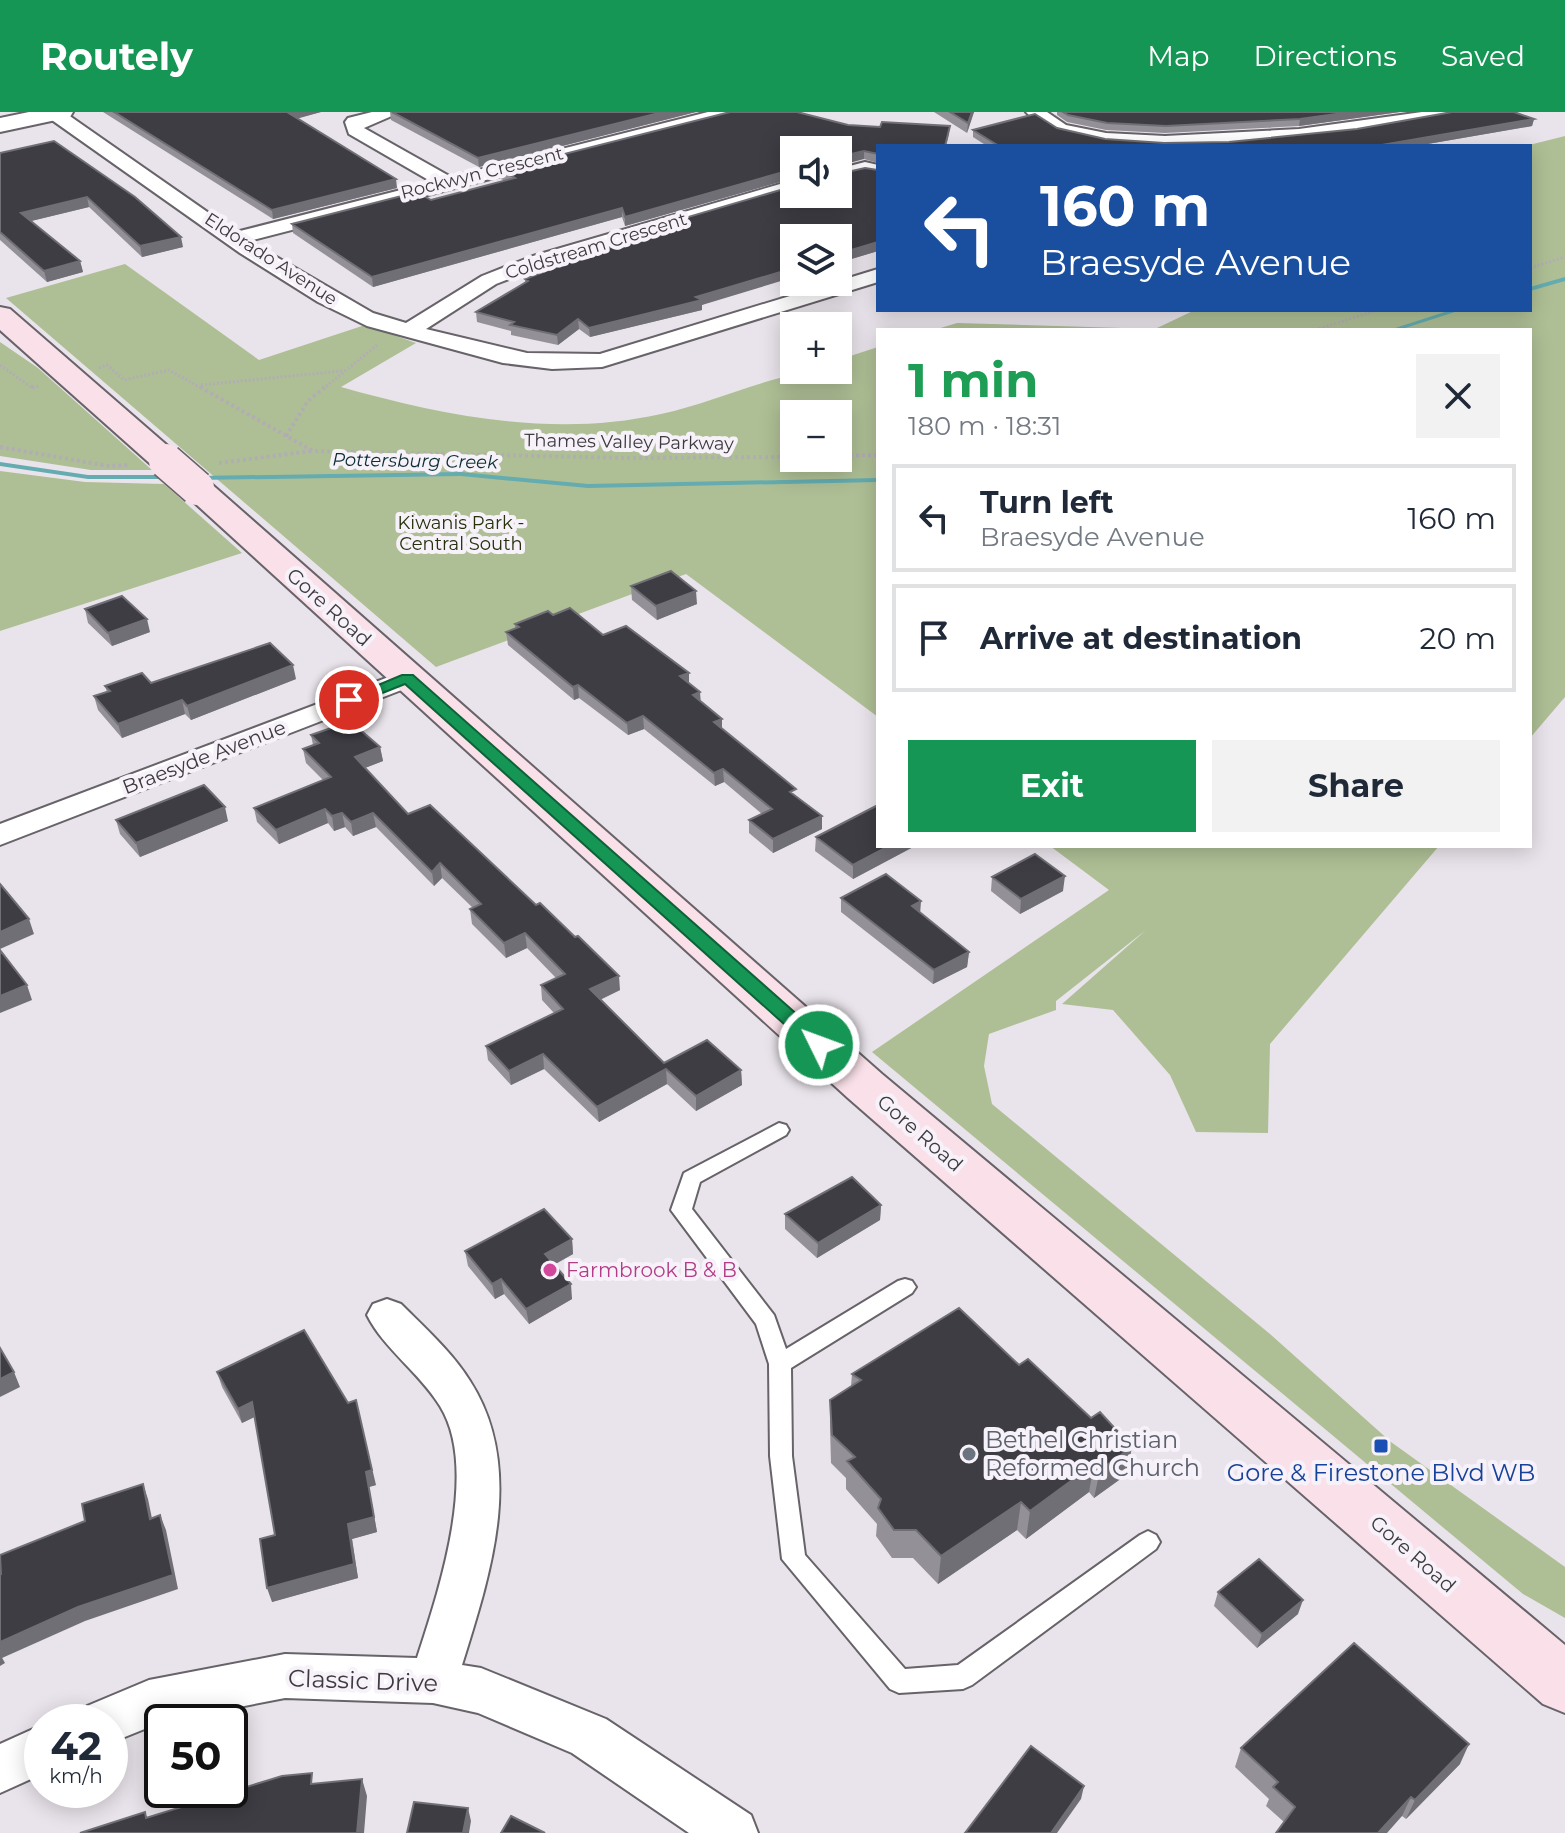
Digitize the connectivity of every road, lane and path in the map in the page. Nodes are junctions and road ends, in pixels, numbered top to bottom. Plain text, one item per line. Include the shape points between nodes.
1 (392, 112) edge
2 (729, 112) edge
3 (1035, 112) edge
4 (1448, 112) edge
5 (59, 113) edge
6 (0, 125) edge
7 (852, 171) edge
8 (876, 171) edge
9 (445, 182) junction
10 (780, 190) edge
11 (236, 238) junction
12 (1565, 257) edge
13 (1532, 267) edge
14 (876, 276) edge
15 (1350, 312) edge
16 (1371, 312) edge
17 (0, 315) edge
18 (1355, 317) junction
19 (1321, 328) edge
20 (409, 331) junction
21 (0, 365) edge
22 (107, 365) dead end
23 (343, 370) junction
24 (200, 385) junction
25 (32, 388) dead end
26 (286, 436) junction
27 (876, 455) edge
28 (852, 456) edge
29 (780, 457) edge
30 (407, 678) junction
31 (0, 835) edge
32 (779, 1130) dead end
33 (905, 1287) dead end
34 (387, 1315) dead end
35 (780, 1364) junction
36 (1148, 1542) dead end
37 (433, 1681) junction
38 (1565, 1684) edge
39 (128, 1712) edge
40 (24, 1758) edge
41 (0, 1769) edge
42 (733, 1833) edge

1 - 9 street via 354,122 355,130
2 - 9 street, Rockwyn Crescent
3 - 4 street via 1040,120 1083,135 1154,142 1343,130
5 - 6 street
5 - 11 street, Eldorado Avenue
7 - 8 street
9 - 11 street, Rockwyn Crescent
10 - 20 street, Coldstream Crescent via 540,260 489,280
11 - 20 street, Eldorado Avenue via 369,320
12 - 13 path
14 - 20 street, Eldorado Avenue via 602,360 567,365 519,362
15 - 18 path
16 - 18 path
17 - 30 main road, Gore Road
18 - 19 path
20 - 23 path via 365,352
21 - 25 path
22 - 24 path, Thames Valley Parkway via 124,380 169,370
23 - 24 path
23 - 26 path via 308,401
24 - 26 path, Thames Valley Parkway
26 - 29 path, Thames Valley Parkway via 313,451 335,452
27 - 28 path
30 - 31 street, Braesyde Avenue
30 - 38 main road, Gore Road via 865,1086
32 - 35 lane via 691,1178 681,1210 766,1321
33 - 35 lane
34 - 37 street via 439,1371 469,1420 479,1493 465,1574
35 - 36 lane via 781,1456 794,1559 899,1681 963,1677
37 - 39 street, Classic Drive via 285,1676
37 - 42 street, Classic Drive via 481,1691 589,1736
40 - 41 street

